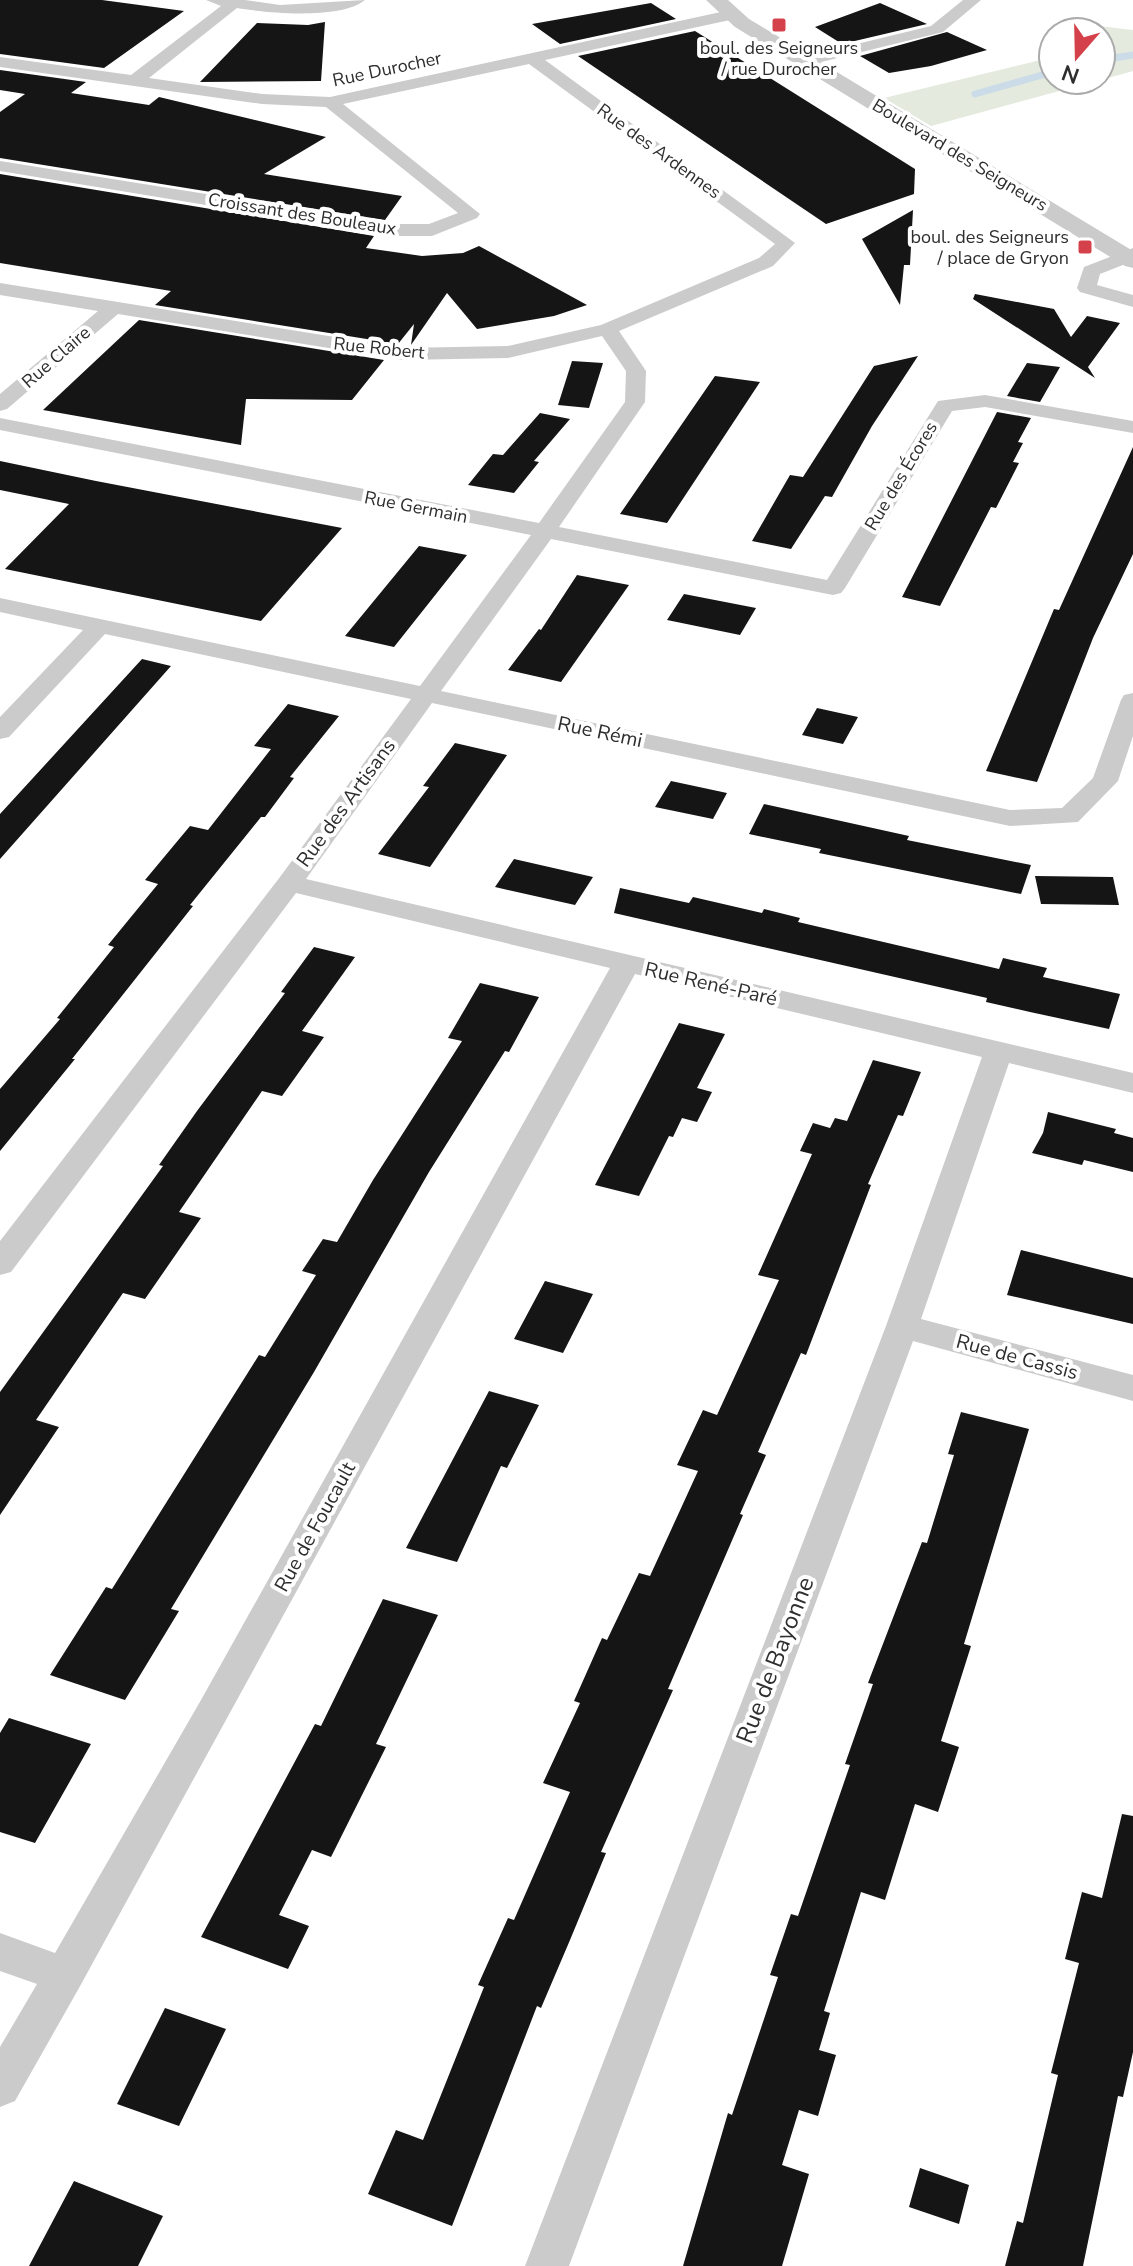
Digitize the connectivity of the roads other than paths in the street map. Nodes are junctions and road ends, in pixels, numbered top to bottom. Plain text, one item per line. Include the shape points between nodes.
1 (214, 0) edge
2 (357, 0) edge
3 (973, 0) edge
4 (234, 3) junction
5 (723, 8) edge
6 (533, 59) junction
7 (805, 61) junction
8 (0, 62) edge
9 (133, 82) junction
10 (330, 102) junction
11 (0, 166) edge
12 (786, 243) joint
13 (1130, 257) edge
14 (0, 289) edge
15 (1133, 301) edge
16 (112, 309) junction
17 (607, 329) junction
18 (0, 405) edge
19 (0, 424) edge
20 (1133, 427) edge
21 (544, 533) junction
22 (833, 588) joint
23 (0, 605) edge
24 (99, 627) junction
25 (425, 695) junction
26 (1133, 700) edge
27 (0, 732) edge
28 (289, 883) junction
29 (626, 964) junction
30 (998, 1053) junction
31 (1133, 1083) edge
32 (0, 1264) edge
33 (902, 1326) junction
34 (1133, 1388) edge
35 (0, 1952) edge
36 (65, 1975) junction
37 (0, 2087) edge
38 (547, 2266) edge

1 - 4 street
2 - 4 street via 294,10
3 - 7 street via 937,29
4 - 9 street
5 - 6 street, Rue Durocher
5 - 7 street, Boulevard des Seigneurs
6 - 10 street, Rue Durocher
6 - 12 street, Rue des Ardennes
7 - 13 street, Boulevard des Seigneurs
8 - 9 street, Rue Durocher
9 - 10 street, Rue Durocher
10 - 11 street, Croissant des Bouleaux via 471,214 432,230 393,230
12 - 17 street, Rue Robert via 766,262
13 - 15 street, Boulevard des Seigneurs via 1091,271 1087,288
14 - 16 street, Rue Robert
16 - 17 street, Rue Robert via 403,354 508,352
16 - 18 street, Rue Claire
17 - 21 street, Rue des Artisans via 636,371 635,402
19 - 21 street, Rue Germain
20 - 22 street, Rue des Écores via 985,401 945,405
21 - 22 street, Rue Germain
21 - 25 street, Rue des Artisans
23 - 24 street, Rue Rémi
24 - 25 street, Rue Rémi
24 - 27 street
25 - 26 street, Rue Rémi via 1010,818 1069,816 1105,781
25 - 28 street, Rue des Artisans
28 - 29 street, Rue René-Paré
28 - 32 street, Rue des Artisans
29 - 30 street, Rue René-Paré
29 - 36 street, Rue de Foucault
30 - 31 street, Rue René-Paré
30 - 33 street, Rue de Bayonne
33 - 34 street, Rue de Cassis
33 - 38 street, Rue de Bayonne
35 - 36 street
36 - 37 street, Rue de Foucault

